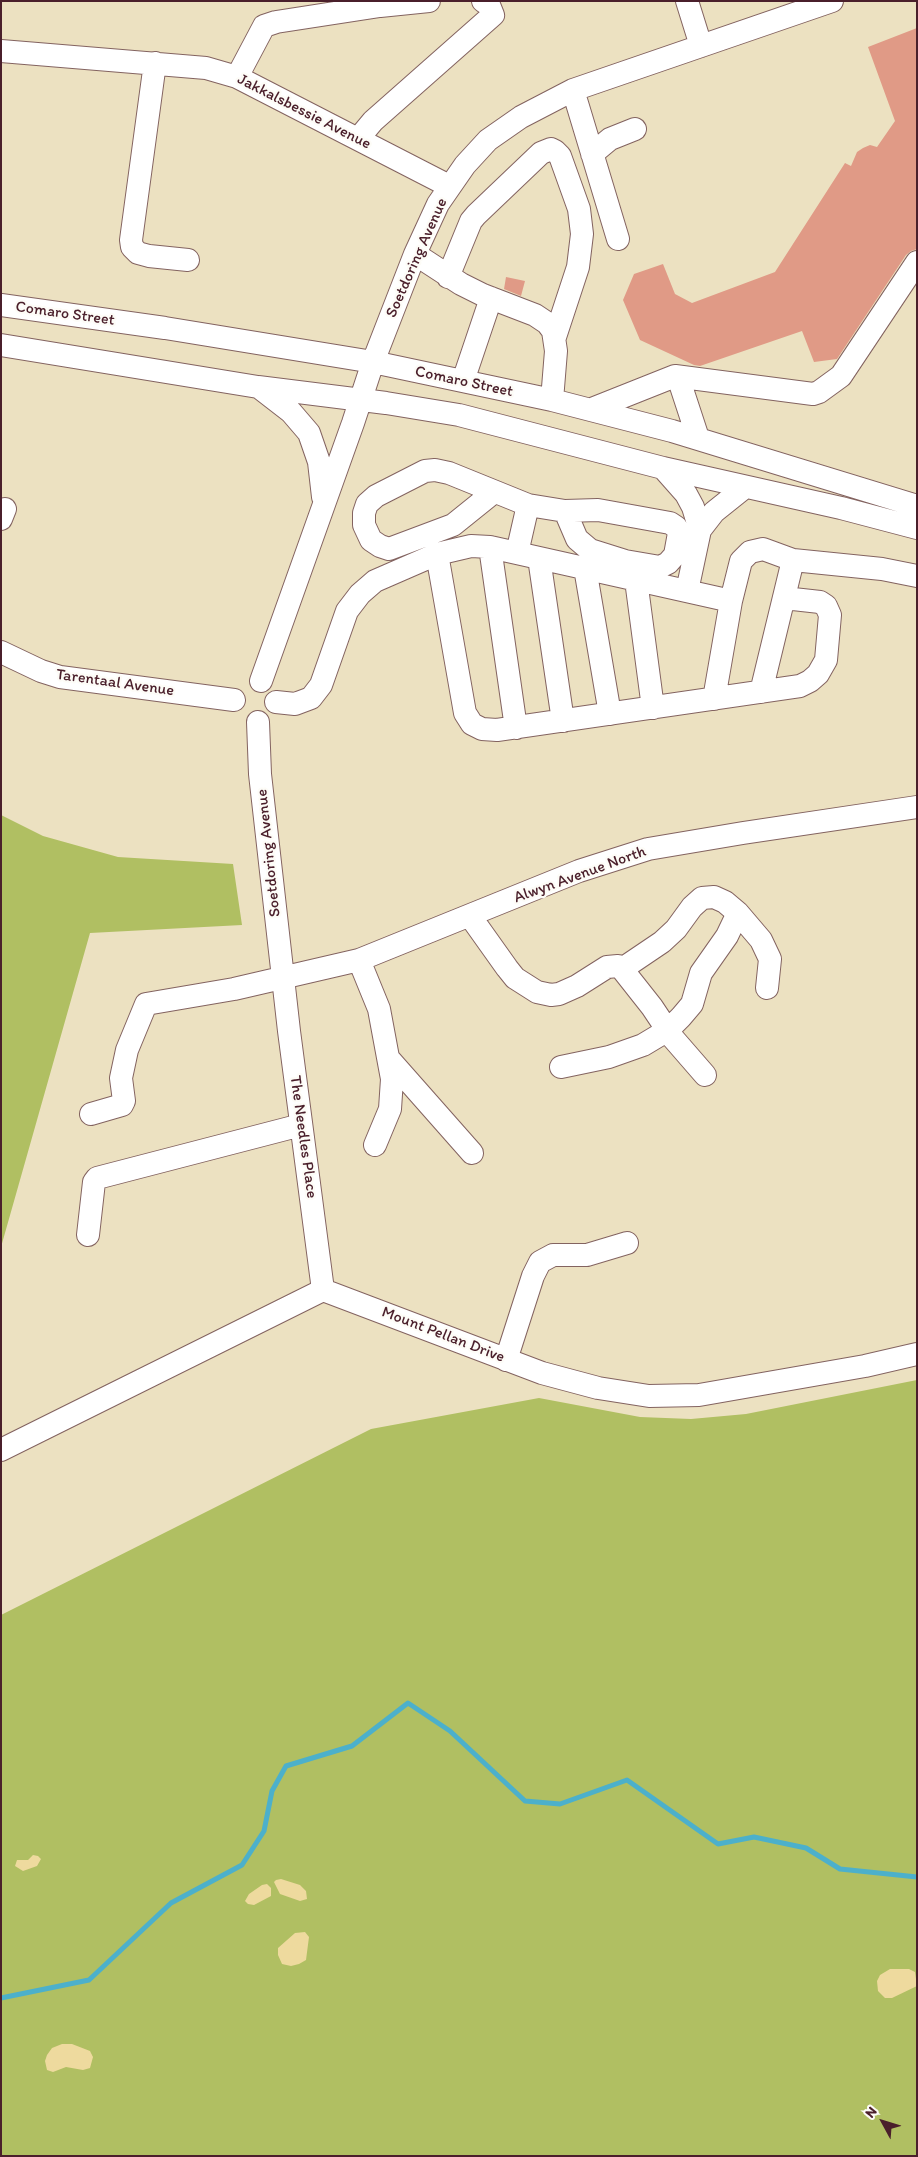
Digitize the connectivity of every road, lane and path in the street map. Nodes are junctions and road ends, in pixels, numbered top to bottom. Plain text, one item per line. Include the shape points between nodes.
1 (430, 1) edge
2 (483, 1) edge
3 (687, 1) edge
4 (832, 1) edge
5 (701, 46) junction
6 (1, 52) edge
7 (155, 63) junction
8 (237, 77) junction
9 (572, 90) junction
10 (636, 129) dead end
11 (358, 139) junction
12 (592, 154) junction
13 (448, 186) junction
14 (618, 240) dead end
15 (416, 254) junction
16 (188, 260) dead end
17 (917, 262) edge
18 (448, 277) junction
19 (491, 298) junction
20 (1, 305) edge
21 (555, 337) junction
22 (1, 345) edge
23 (373, 362) junction
24 (677, 377) junction
25 (463, 381) junction
26 (258, 387) junction
27 (361, 399) junction
28 (552, 400) junction
29 (592, 409) junction
30 (698, 438) junction
31 (663, 468) junction
32 (744, 488) junction
33 (494, 492) junction
34 (324, 503) junction
35 (528, 505) junction
36 (917, 506) edge
37 (565, 511) dead end
38 (917, 528) edge
39 (700, 530) junction
40 (490, 547) junction
41 (516, 553) junction
42 (437, 554) junction
43 (539, 558) junction
44 (793, 560) junction
45 (585, 568) junction
46 (917, 576) edge
47 (636, 580) junction
48 (687, 591) junction
49 (784, 598) junction
50 (731, 601) junction
51 (1, 652) edge
52 (261, 681) junction
53 (761, 692) junction
54 (714, 699) junction
55 (234, 700) junction
56 (276, 702) junction
57 (653, 708) junction
58 (610, 714) junction
59 (563, 721) junction
60 (258, 722) junction
61 (516, 728) junction
62 (917, 807) edge
63 (738, 913) junction
64 (470, 916) junction
65 (359, 960) junction
66 (622, 969) junction
67 (283, 981) junction
68 (767, 988) dead end
69 (668, 1030) junction
70 (389, 1059) junction
71 (561, 1067) dead end
72 (705, 1075) dead end
73 (91, 1114) dead end
74 (301, 1125) junction
75 (375, 1146) dead end
76 (472, 1153) dead end
77 (88, 1235) dead end
78 (626, 1243) dead end
79 (323, 1290) junction
80 (917, 1354) edge
81 (506, 1360) junction
82 (1, 1450) edge

1 - 8 street via 264,26
2 - 11 street via 489,4 493,15 373,121
3 - 5 street
4 - 5 street, Soetdoring Avenue
5 - 9 street, Soetdoring Avenue
6 - 7 street, Jakkalsbessie Avenue
7 - 8 street, Jakkalsbessie Avenue via 206,68
7 - 16 street via 132,247 149,256
8 - 11 street, Jakkalsbessie Avenue
9 - 12 street
9 - 13 street, Soetdoring Avenue via 521,117 488,140
10 - 12 street via 610,139
11 - 13 street, Jakkalsbessie Avenue
12 - 14 street
13 - 15 street, Soetdoring Avenue
15 - 18 street
15 - 23 street, Soetdoring Avenue
17 - 24 street via 841,376 819,392 813,394
18 - 19 street
18 - 21 street via 476,215 541,153 551,149 556,151 578,209 582,234 578,266
19 - 21 street via 535,315 547,323
19 - 25 street
20 - 23 street, Comaro Street
21 - 28 street
22 - 26 street, Comaro Street
23 - 25 street, Comaro Street
23 - 27 street, Soetdoring Avenue
24 - 29 street
24 - 30 street
25 - 28 street, Comaro Street
26 - 27 street, Comaro Street
26 - 34 street via 291,412 309,433 318,456
27 - 31 street, Comaro Street via 459,415
27 - 34 street, Soetdoring Avenue
28 - 29 street, Comaro Street
29 - 30 street, Comaro Street
30 - 36 street, Comaro Street
31 - 32 street, Comaro Street
31 - 39 street via 686,494
32 - 38 street, Comaro Street
32 - 39 street via 722,504
33 - 33 street via 453,524 389,549 371,540 364,525 367,504 376,496 425,471 449,474
33 - 35 street
34 - 52 street, Soetdoring Avenue
35 - 37 street
35 - 41 street
39 - 48 street
40 - 41 street
40 - 42 street via 471,546
40 - 61 street
41 - 43 street
42 - 56 street via 375,581 360,594 347,611 321,685 311,698 296,704
42 - 61 street via 465,713 472,724 482,729
43 - 45 street
43 - 59 street
44 - 46 street
44 - 49 street
44 - 50 street via 763,549 750,552 741,561
45 - 47 street
45 - 58 street
47 - 48 street
47 - 57 street
48 - 50 street
49 - 53 street
49 - 53 street via 820,602 826,606 830,615 826,660 818,674 800,686
50 - 54 street
51 - 55 street, Tarentaal Avenue via 60,677
52 - 55 street via 251,680 242,684
52 - 56 street via 269,685
53 - 54 street
54 - 57 street
55 - 60 street via 240,717
56 - 60 street via 267,718
57 - 58 street
58 - 59 street
59 - 61 street
60 - 67 street, Soetdoring Avenue via 260,774
62 - 64 street, Alwyn Avenue North via 648,849 579,871
63 - 66 street via 726,902 714,897 702,898 662,942
63 - 68 street via 761,940 770,959
63 - 69 street via 727,936 701,973 692,1004
64 - 65 street, Alwyn Avenue North
64 - 66 street via 511,973 537,992 559,994 606,967
65 - 67 street, Alwyn Avenue North
65 - 70 street via 379,1009
66 - 69 street
67 - 73 street, Alwyn Avenue North via 146,1004 127,1050 121,1078 124,1101 122,1105
67 - 74 street, The Needles Place
69 - 71 street via 643,1045 609,1057
69 - 72 street
70 - 75 street via 392,1079 390,1109
70 - 76 street
74 - 77 street via 97,1178
74 - 79 street, The Needles Place
78 - 81 street via 587,1254 547,1256 540,1262
79 - 81 street, Mount Pellan Drive
79 - 82 street
80 - 81 street, Mount Pellan Drive via 865,1366 691,1395 649,1396 598,1388

